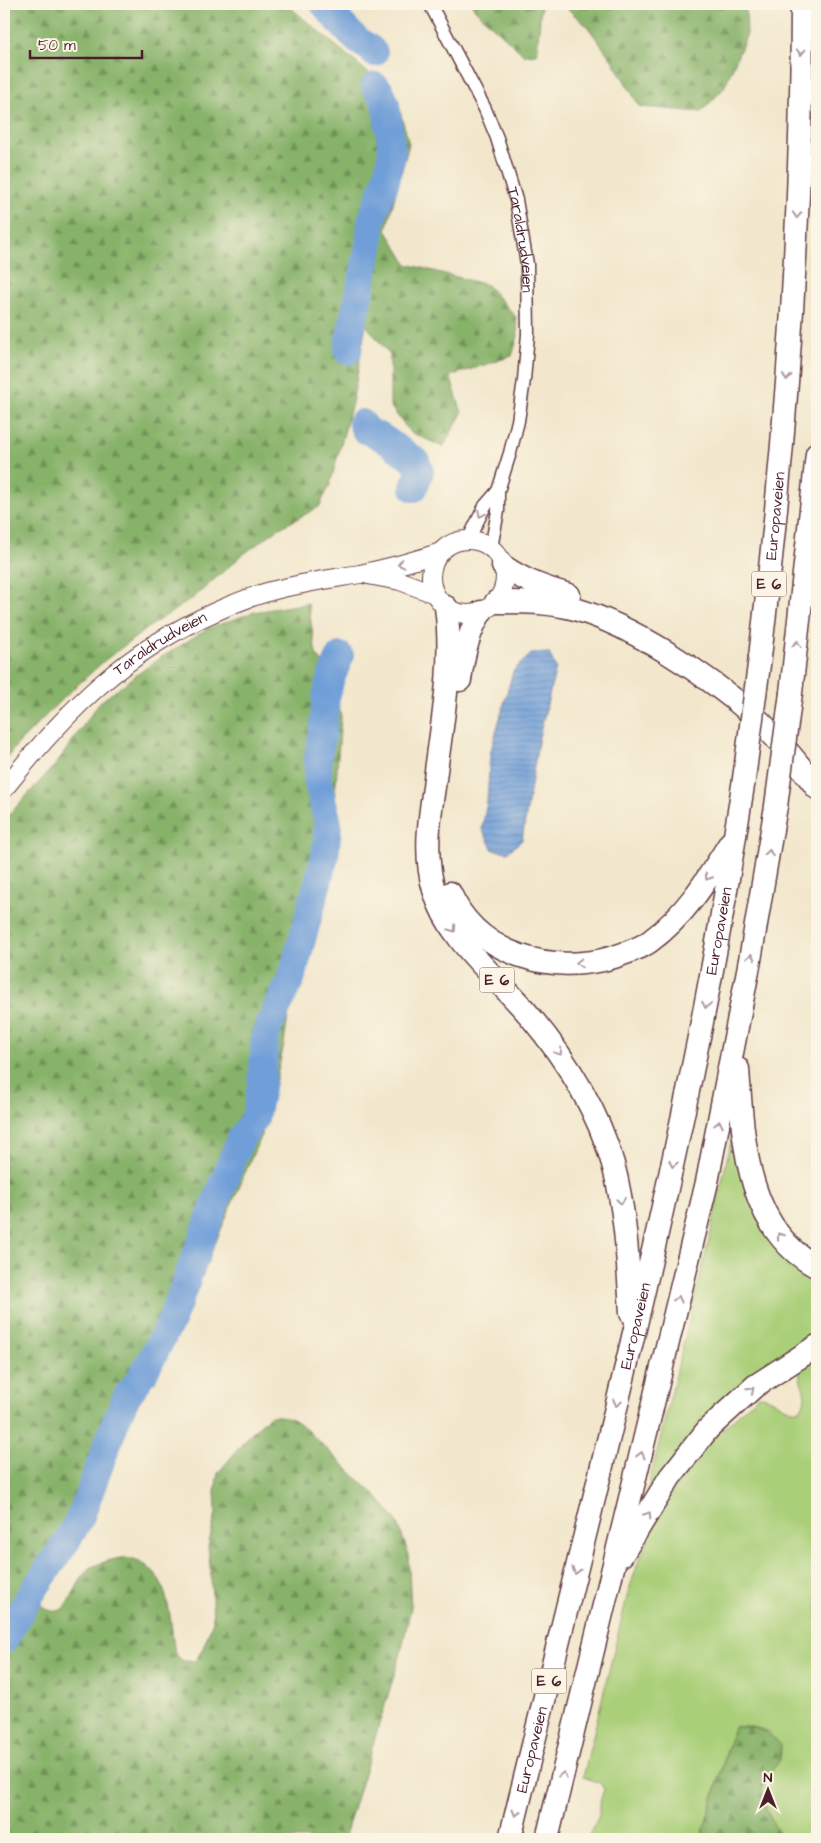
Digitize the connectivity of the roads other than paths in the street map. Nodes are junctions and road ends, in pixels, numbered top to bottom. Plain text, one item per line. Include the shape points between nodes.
1 (430, 4) edge
2 (802, 4) edge
3 (817, 454) edge
4 (498, 491) junction
5 (468, 540) junction
6 (441, 552) junction
7 (497, 557) junction
8 (360, 574) junction
9 (440, 601) junction
10 (489, 607) junction
11 (817, 772) edge
12 (4, 788) edge
13 (817, 788) edge
14 (735, 836) junction
15 (736, 1040) junction
16 (817, 1267) edge
17 (633, 1339) junction
18 (817, 1346) edge
19 (612, 1570) junction
20 (510, 1839) edge
21 (547, 1839) edge

1 - 4 street, Taraldrudveien via 497,138 518,207 527,264 528,334 524,380 512,444
2 -> 14 highway, Europaveien / E 6, bridge via 798,190 789,360 760,657
15 -> 3 highway, E 6, bridge via 776,806
4 -> 5 street, Taraldrudveien via 485,506
4 - 7 street, Taraldrudveien
5 - 6 main road
5 - 7 main road via 476,541
6 -> 8 main road, Taraldrudveien
6 - 9 main road via 431,572 431,584
7 - 10 main road via 504,585 501,594
7 - 11 highway via 527,580 609,610 684,651 770,719
8 - 9 main road, Taraldrudveien via 400,581
8 - 12 main road, Taraldrudveien via 268,592 204,616 167,636 94,688 45,738
9 - 10 main road via 463,614
9 -> 17 highway, E 6 via 449,636 449,667 428,831 429,872 440,909 462,941 554,1045 598,1120 613,1165 623,1213
10 - 13 highway via 540,602 575,609 601,618 670,655 754,717
14 -> 10 highway, E 6 via 680,915 647,944 625,953 581,964 541,961 507,951 476,932 459,910 448,888 442,832 464,655 474,623
14 -> 17 highway, Europaveien / E 6 via 701,1031
16 -> 15 highway, E 6 via 794,1252 783,1240 755,1190 742,1135
19 -> 15 highway, E 6 via 706,1182
17 -> 20 highway, Europaveien / E 6
19 -> 18 highway, E 6 via 670,1477 708,1429 755,1386
21 -> 19 highway, E 6

